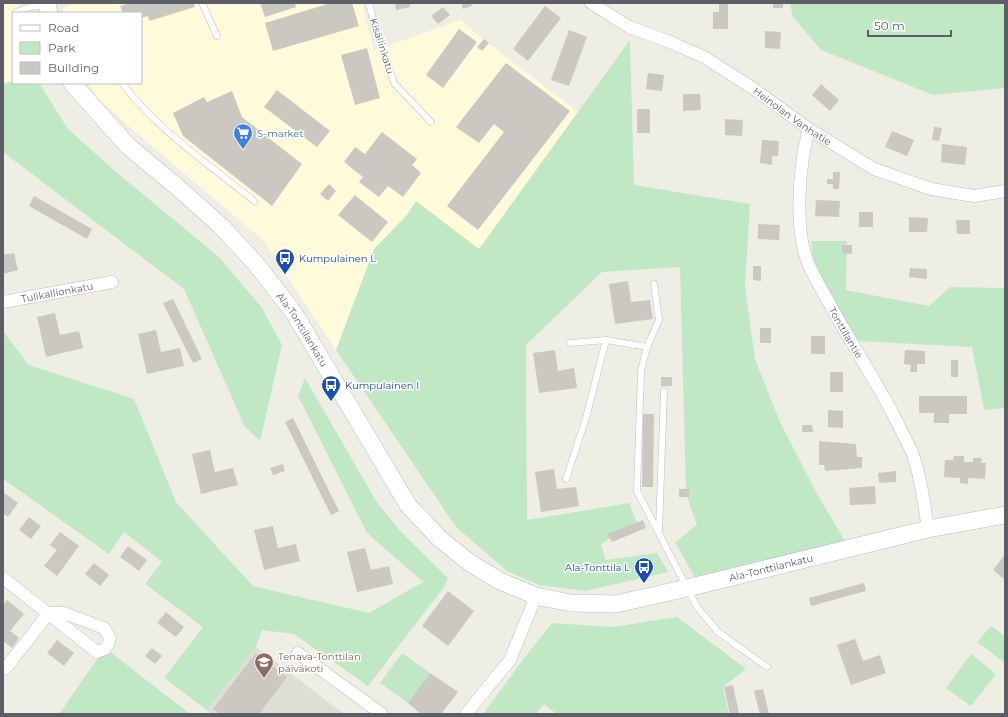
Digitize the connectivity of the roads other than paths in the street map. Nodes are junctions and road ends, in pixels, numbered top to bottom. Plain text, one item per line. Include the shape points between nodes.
1 (202, 3) edge
2 (369, 3) edge
3 (591, 3) edge
4 (48, 5) edge
5 (16, 12) edge
6 (217, 36) dead end
7 (73, 84) edge
8 (123, 84) edge
9 (432, 122) dead end
10 (809, 129) junction
11 (1005, 191) edge
12 (254, 201) dead end
13 (112, 282) dead end
14 (654, 284) dead end
15 (3, 302) edge
16 (606, 340) junction
17 (570, 343) dead end
18 (647, 347) junction
19 (664, 391) dead end
20 (566, 479) dead end
21 (1005, 516) edge
22 (928, 529) junction
23 (659, 532) junction
24 (3, 578) edge
25 (687, 588) junction
26 (536, 596) junction
27 (49, 613) junction
28 (298, 654) dead end
29 (767, 667) dead end
30 (6, 669) dead end
31 (382, 714) edge
32 (466, 714) edge

1 - 6 lane
2 - 9 lane, Kisällinkatu via 394,83
3 - 10 street, Heinolan Vanhatie via 629,27 704,57
4 - 5 lane
7 - 26 street, Ala-Tonttilankatu via 128,146 221,226 256,264 294,313 408,505 439,538 470,563 500,581
8 - 12 lane via 146,112 166,130
10 - 11 street, Heinolan Vanhatie via 874,169 931,189 974,196
10 - 22 street, Tonttilantie via 800,186 799,215 808,263 838,320 886,400 911,452 921,480
13 - 15 street, Tulikallionkatu
14 - 18 lane via 659,320
16 - 17 lane
16 - 18 lane
16 - 20 lane via 586,418
18 - 23 lane via 641,372 637,491
19 - 23 lane
21 - 22 street, Ala-Tonttilankatu
22 - 25 street, Ala-Tonttilankatu
23 - 25 lane
24 - 27 street
25 - 26 street, Ala-Tonttilankatu via 616,604 570,603
25 - 29 lane via 697,606 718,632
26 - 32 street via 510,660
27 - 27 street via 97,652 105,649 109,643 110,638 104,628 64,613
27 - 30 street
28 - 31 street

